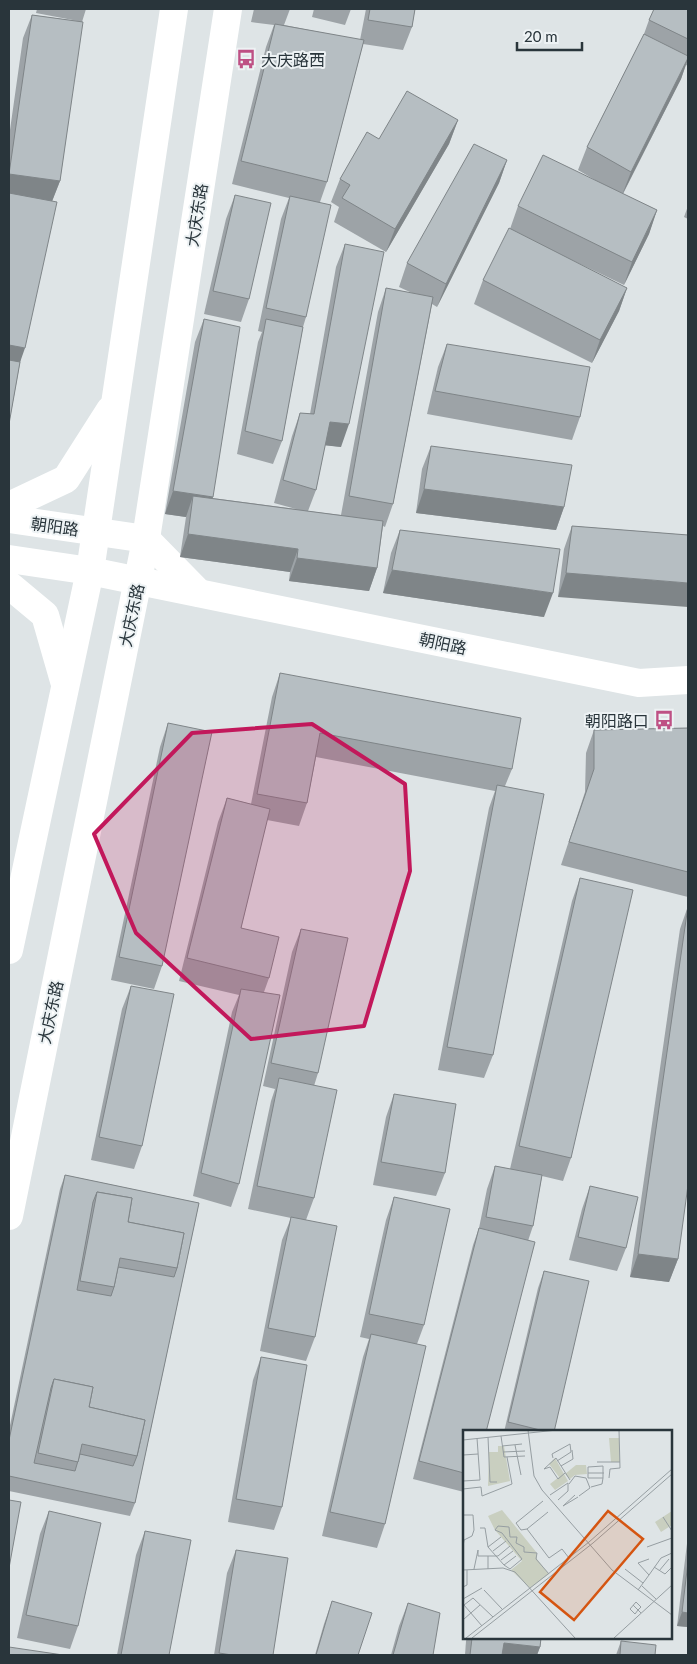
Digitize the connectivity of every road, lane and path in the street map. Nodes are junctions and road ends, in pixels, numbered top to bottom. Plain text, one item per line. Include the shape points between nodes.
1 (174, 9) edge
2 (228, 9) edge
3 (116, 400) junction
4 (9, 506) edge
5 (9, 520) edge
6 (96, 531) junction
7 (146, 539) junction
8 (9, 559) edge
9 (90, 571) junction
10 (138, 581) junction
11 (9, 585) edge
12 (199, 593) junction
13 (688, 680) edge
14 (65, 686) junction
15 (9, 950) edge
16 (9, 1216) edge

1 - 3 main road
2 - 7 main road, 大庆东路
3 - 4 main road via 66,479
3 - 6 main road
5 - 6 main road, 朝阳路
6 - 7 main road, 朝阳路
6 - 9 main road
7 - 10 main road, 大庆东路
7 - 12 main road
8 - 9 main road, 朝阳路
9 - 10 main road, 朝阳路
9 - 14 main road
10 - 12 main road, 朝阳路
10 - 16 main road, 大庆东路
11 - 14 main road via 45,615
12 - 13 main road, 朝阳路 via 639,683
14 - 15 main road

